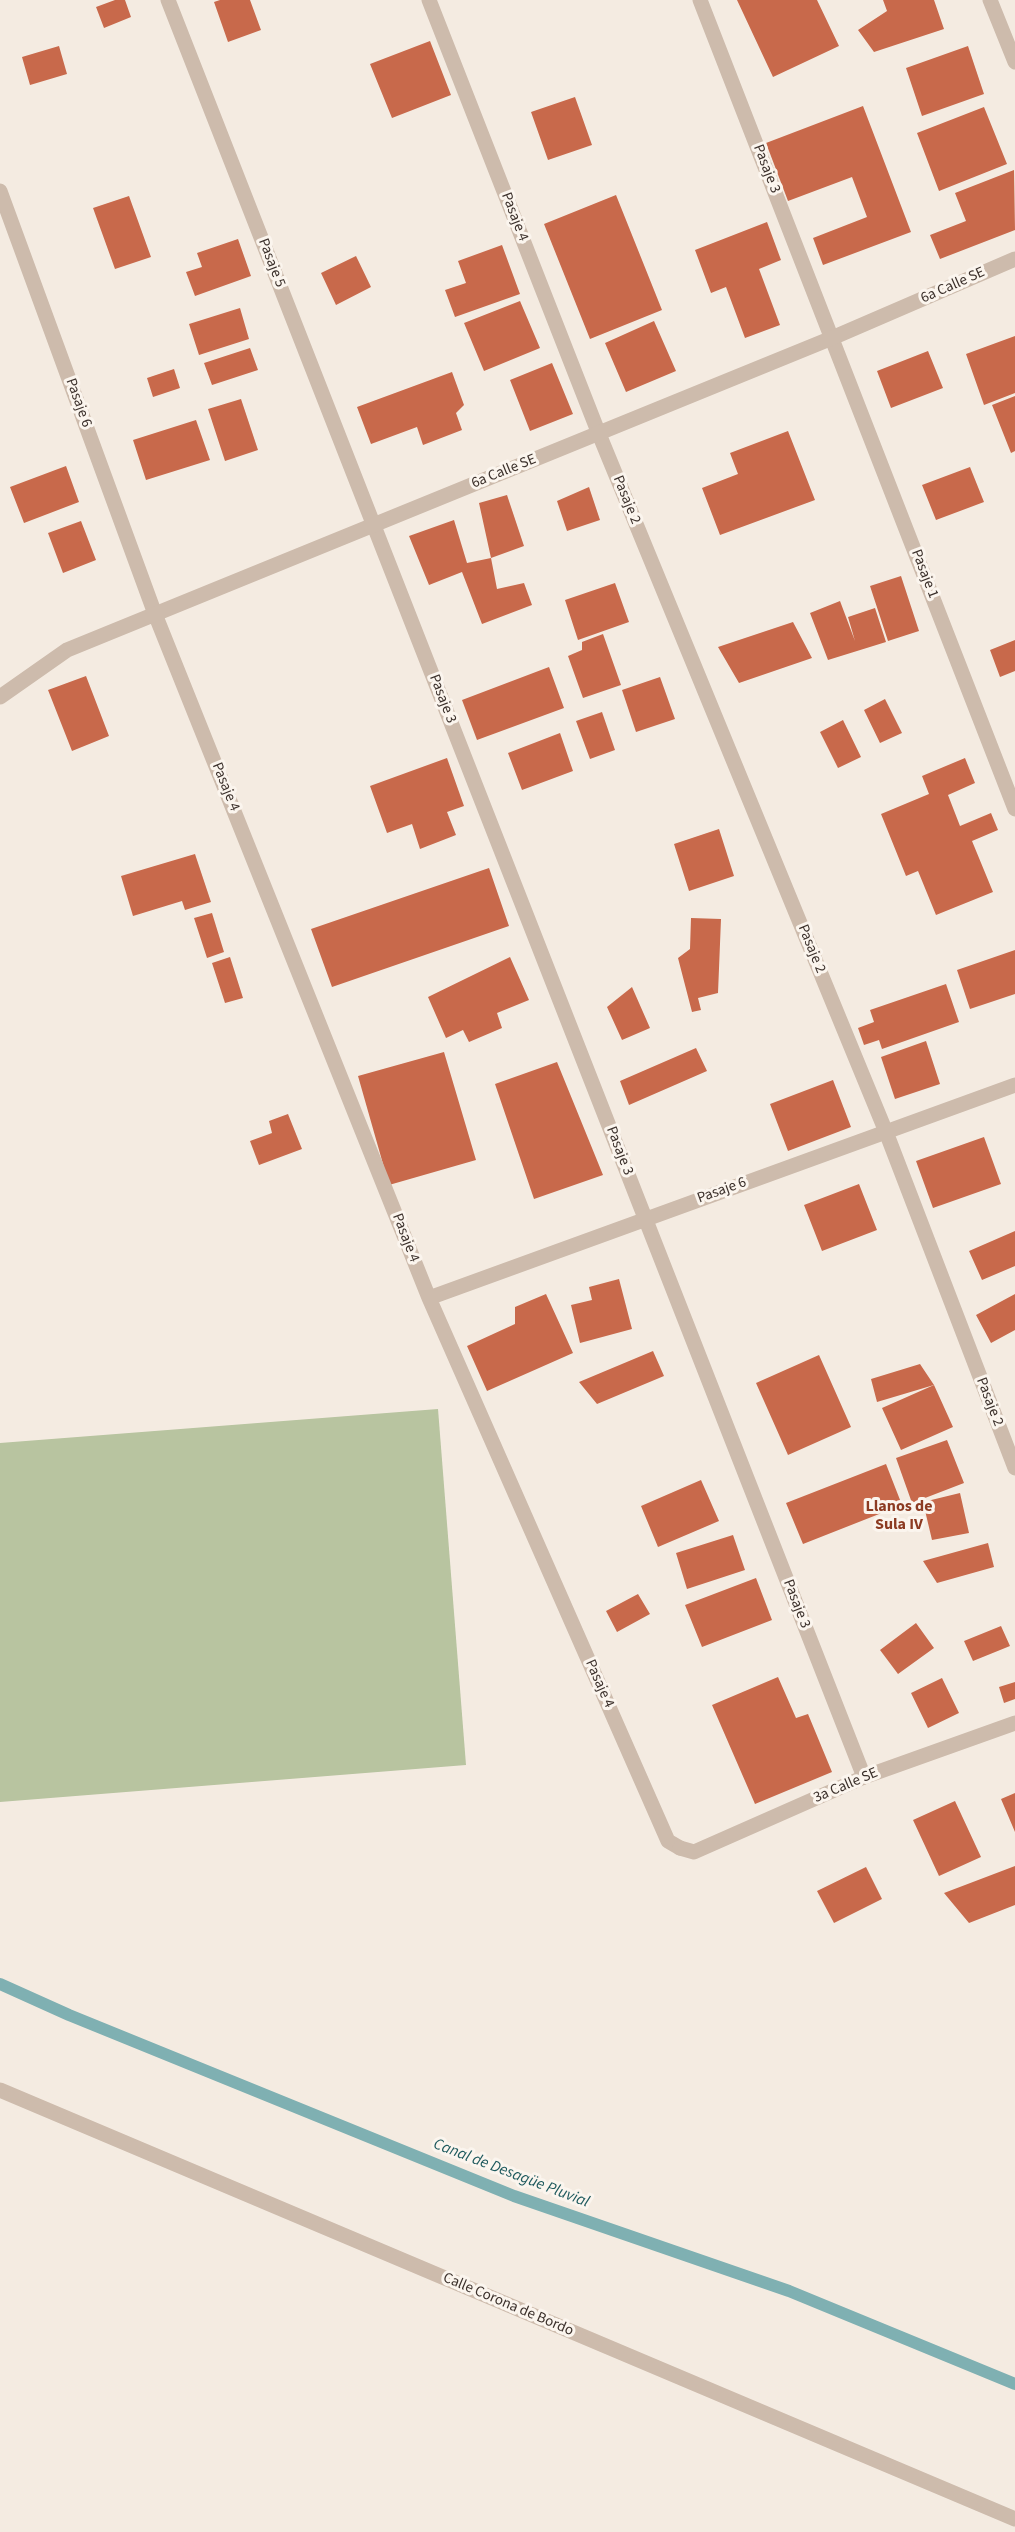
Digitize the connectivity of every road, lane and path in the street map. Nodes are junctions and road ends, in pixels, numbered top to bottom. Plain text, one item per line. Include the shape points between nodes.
1 (168, 0) edge
2 (429, 0) edge
3 (700, 0) edge
4 (990, 0) edge
5 (1015, 62) edge
6 (0, 190) edge
7 (1015, 259) edge
8 (832, 338) junction
9 (599, 434) junction
10 (374, 526) junction
11 (155, 614) junction
12 (0, 697) edge
13 (1015, 809) edge
14 (1015, 1085) edge
15 (886, 1132) junction
16 (645, 1219) junction
17 (429, 1298) junction
18 (1015, 1468) edge
19 (1015, 1723) edge
20 (864, 1777) junction
21 (680, 1848) joint
22 (0, 2090) edge
23 (1015, 2519) edge

1 - 10 street, Pasaje 5
2 - 9 street, Pasaje 4
3 - 8 street, Pasaje 3
4 - 5 street
6 - 11 street, Pasaje 6
7 - 8 street, 6a Calle SE
8 - 9 street, 6a Calle SE
8 - 13 street, Pasaje 1
9 - 10 street, 6a Calle SE
9 - 15 street, Pasaje 2
10 - 11 street, 6a Calle SE
10 - 16 street, Pasaje 3
11 - 12 street, 6a Calle SE via 67,650
11 - 17 street, Pasaje 4
14 - 15 street, Pasaje 6
15 - 16 street, Pasaje 6
15 - 18 street, Pasaje 2
16 - 17 street, Pasaje 6
16 - 20 street, Pasaje 3
17 - 21 street, Pasaje 4 via 668,1841
19 - 20 street, 3a Calle SE
20 - 21 street, 3a Calle SE via 694,1852
22 - 23 street, Calle Corona de Bordo

